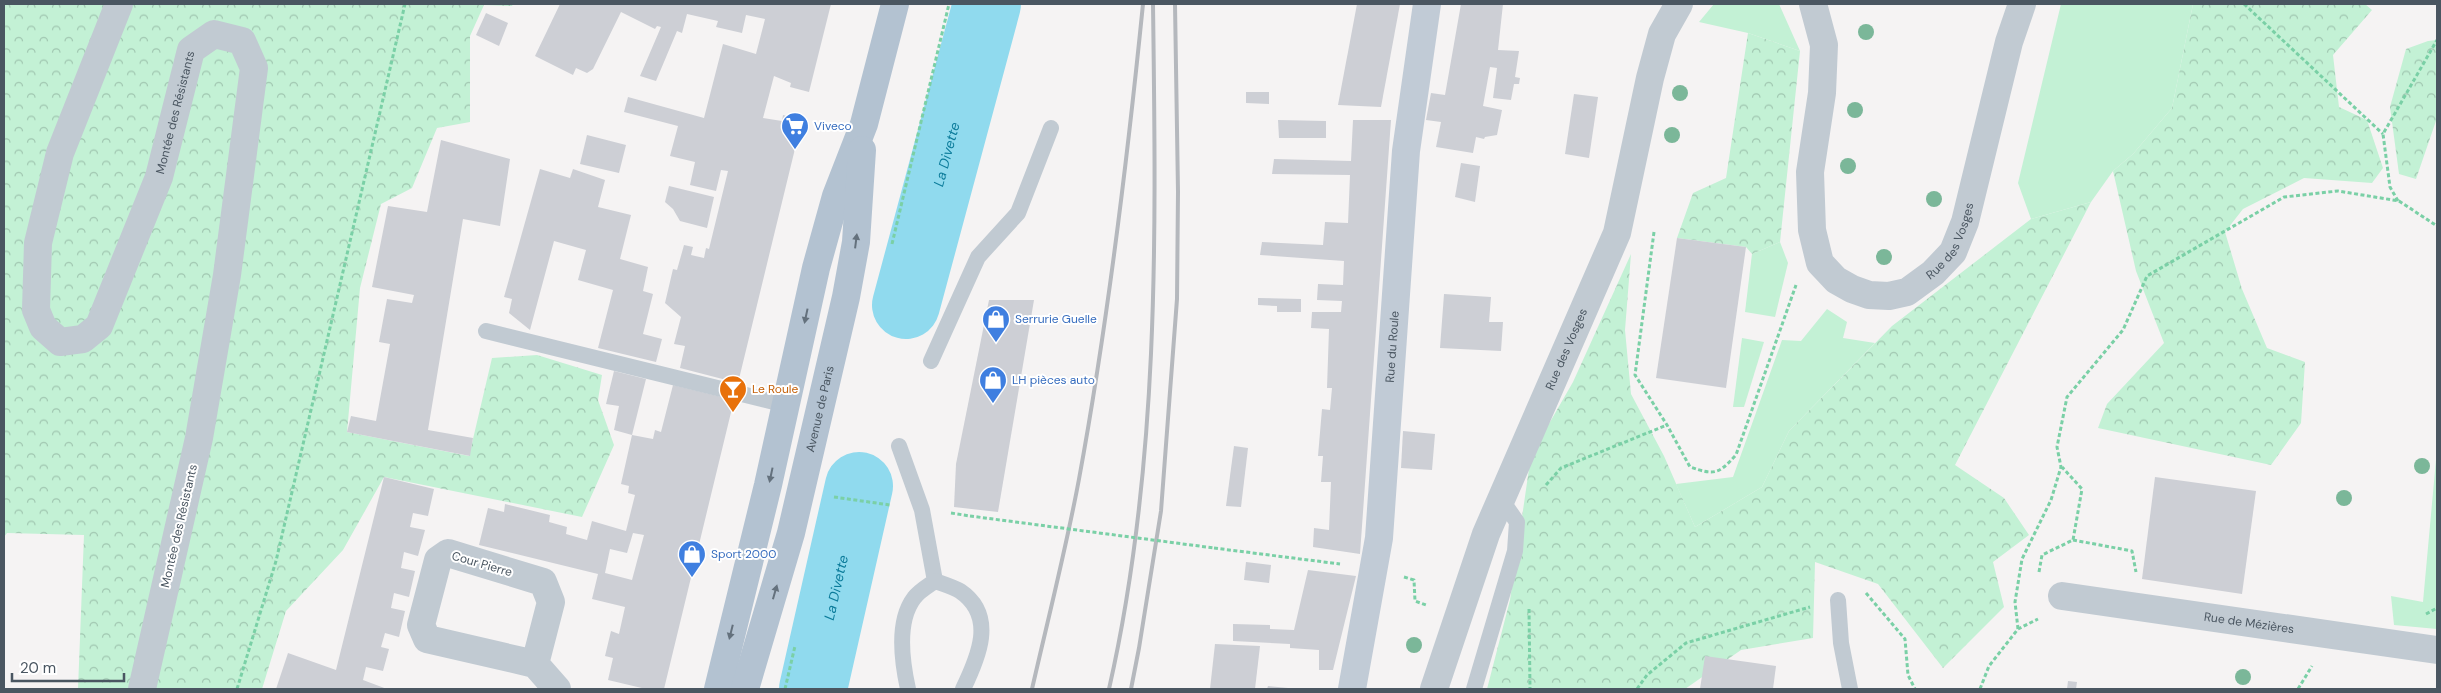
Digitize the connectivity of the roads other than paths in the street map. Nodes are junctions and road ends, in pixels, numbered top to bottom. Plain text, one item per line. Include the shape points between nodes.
1 (119, 4) edge
2 (895, 4) edge
3 (1427, 4) edge
4 (1679, 4) edge
5 (2022, 4) edge
6 (1818, 7) edge
7 (864, 124) junction
8 (1050, 128) dead end
9 (486, 331) dead end
10 (931, 361) dead end
11 (786, 405) junction
12 (899, 446) dead end
13 (1501, 499) junction
14 (935, 581) junction
15 (2062, 596) road end
16 (1838, 600) road end
17 (2437, 650) edge
18 (535, 664) junction
19 (142, 689) edge
20 (557, 689) edge
21 (718, 689) edge
22 (745, 689) edge
23 (908, 689) edge
24 (963, 689) edge
25 (1352, 689) edge
26 (1434, 689) edge
27 (1474, 689) edge
28 (1850, 689) edge

1 - 19 street, Montée des Résistants via 60,153 38,243 36,310 43,327 60,342 83,339 99,326 159,177 191,50 214,34 242,41 254,68 227,275 199,438
2 - 7 main road, Avenue de Paris
3 - 25 street, Rue du Roule via 1406,151 1379,538
4 - 13 street, Rue des Vosges via 1662,34 1650,78 1617,233
5 - 6 street, Rue des Vosges via 2009,42 1965,222 1953,252 1933,273 1907,292 1889,296 1852,290 1836,280 1820,263 1812,230 1810,172 1822,93 1824,45
7 -> 11 main road, Avenue de Paris via 836,196 816,268
22 -> 7 main road, Avenue de Paris via 791,533 846,297 856,242
8 - 10 lane via 1018,213 978,257
9 - 11 lane
11 -> 21 main road, Avenue de Paris
12 - 14 lane via 922,510
13 - 26 street, Rue des Vosges
13 - 27 lane via 1517,522 1515,551
14 - 23 lane via 914,597 904,617 903,665
14 - 24 lane via 961,592 979,612 982,637
15 - 17 street, Rue de Mézières
16 - 28 lane via 1841,643
18 - 18 street, Cour Pierre via 427,639 421,625 438,560 448,553 543,582 551,602
18 - 20 street

